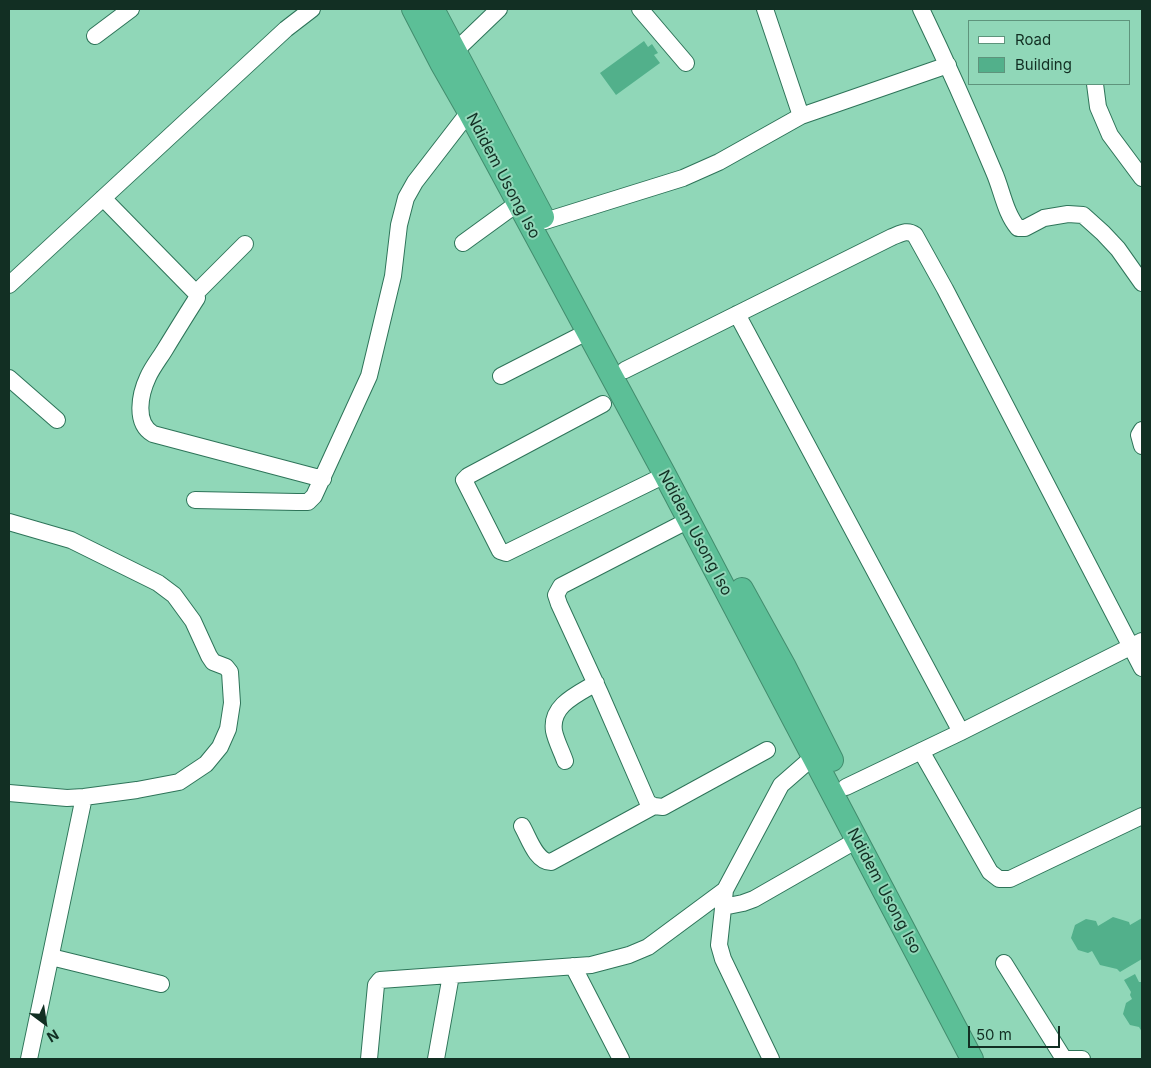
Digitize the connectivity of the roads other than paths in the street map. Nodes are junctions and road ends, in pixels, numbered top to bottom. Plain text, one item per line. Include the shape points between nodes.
1 (131, 9) edge
2 (312, 9) edge
3 (413, 9) edge
4 (434, 9) edge
5 (499, 9) edge
6 (640, 9) edge
7 (765, 9) edge
8 (921, 9) edge
9 (95, 36) dead end
10 (448, 58) junction
11 (686, 63) dead end
12 (948, 65) junction
13 (1094, 85) edge
14 (468, 112) junction
15 (801, 116) junction
16 (1142, 178) edge
17 (103, 198) junction
18 (518, 202) junction
19 (545, 221) junction
20 (463, 243) dead end
21 (246, 244) dead end
22 (1142, 283) edge
23 (9, 285) edge
24 (196, 293) junction
25 (737, 314) junction
26 (587, 332) junction
27 (625, 370) junction
28 (502, 376) dead end
29 (9, 378) edge
30 (603, 404) dead end
31 (57, 420) dead end
32 (1142, 430) edge
33 (1142, 446) edge
34 (665, 475) junction
35 (323, 479) junction
36 (195, 500) dead end
37 (688, 520) junction
38 (9, 522) edge
39 (1137, 644) edge
40 (1142, 668) edge
41 (596, 683) junction
42 (961, 732) junction
43 (767, 750) dead end
44 (921, 751) junction
45 (813, 757) junction
46 (565, 761) dead end
47 (846, 787) junction
48 (9, 793) edge
49 (84, 797) junction
50 (654, 806) junction
51 (1142, 816) edge
52 (522, 826) dead end
53 (857, 840) junction
54 (724, 898) junction
55 (51, 957) junction
56 (1004, 963) dead end
57 (574, 966) junction
58 (451, 975) junction
59 (162, 984) dead end
60 (32, 1059) edge
61 (369, 1059) edge
62 (436, 1059) edge
63 (621, 1059) edge
64 (771, 1059) edge
65 (972, 1059) edge
66 (990, 1059) edge
67 (1063, 1059) edge
68 (1082, 1059) edge

1 - 9 street
2 - 17 street via 286,29
3 - 10 highway, Ndidem Usong Iso
4 - 10 highway, Ndidem Usong Iso
5 - 10 street
6 - 11 street
7 - 15 street
8 - 12 street
10 - 14 highway, Ndidem Usong Iso
10 - 19 highway, Ndidem Usong Iso
12 - 15 street
12 - 22 street via 1012,221 1018,228 1025,228 1044,218 1083,215 1118,249
13 - 16 street via 1098,107 1110,135
14 - 18 highway, Ndidem Usong Iso
14 - 35 street via 406,198 393,276 369,376
15 - 19 street via 719,162 683,178
17 - 23 street
17 - 24 street
18 - 20 street
18 - 26 highway, Ndidem Usong Iso
19 - 27 highway, Ndidem Usong Iso
21 - 24 street
24 - 35 street via 197,298 147,378 140,409 146,430
25 - 27 street
25 - 39 street via 892,237 906,232 915,235
25 - 42 street
26 - 28 street
26 - 34 highway, Ndidem Usong Iso
27 - 47 highway, Ndidem Usong Iso
29 - 31 street
30 - 34 street via 464,480 500,551 506,553
32 - 33 street via 1139,436
34 - 37 highway, Ndidem Usong Iso
35 - 36 street via 308,502
37 - 41 street via 561,586 556,595
37 - 45 highway, Ndidem Usong Iso
38 - 49 street via 71,540 158,583 174,596 193,621 209,656 230,672 232,703 228,729 220,747 206,764 179,782
39 - 40 street
39 - 42 street
41 - 46 street via 564,703 554,717 554,731
41 - 50 street via 648,802
42 - 44 street
43 - 50 street via 663,807
44 - 47 street
44 - 51 street via 990,872 999,879 1010,879
45 - 53 highway, Ndidem Usong Iso
45 - 54 street via 781,785
47 - 66 highway, Ndidem Usong Iso
48 - 49 street
49 - 55 street
50 - 52 street via 552,862 540,859
53 - 54 street via 754,899 743,903
53 - 65 highway, Ndidem Usong Iso
54 - 57 street via 648,947 601,963
54 - 64 street via 719,945 723,959
55 - 59 street
55 - 60 street
56 - 67 street
57 - 58 street
57 - 63 street
58 - 61 street via 378,982
58 - 62 street
67 - 68 street

